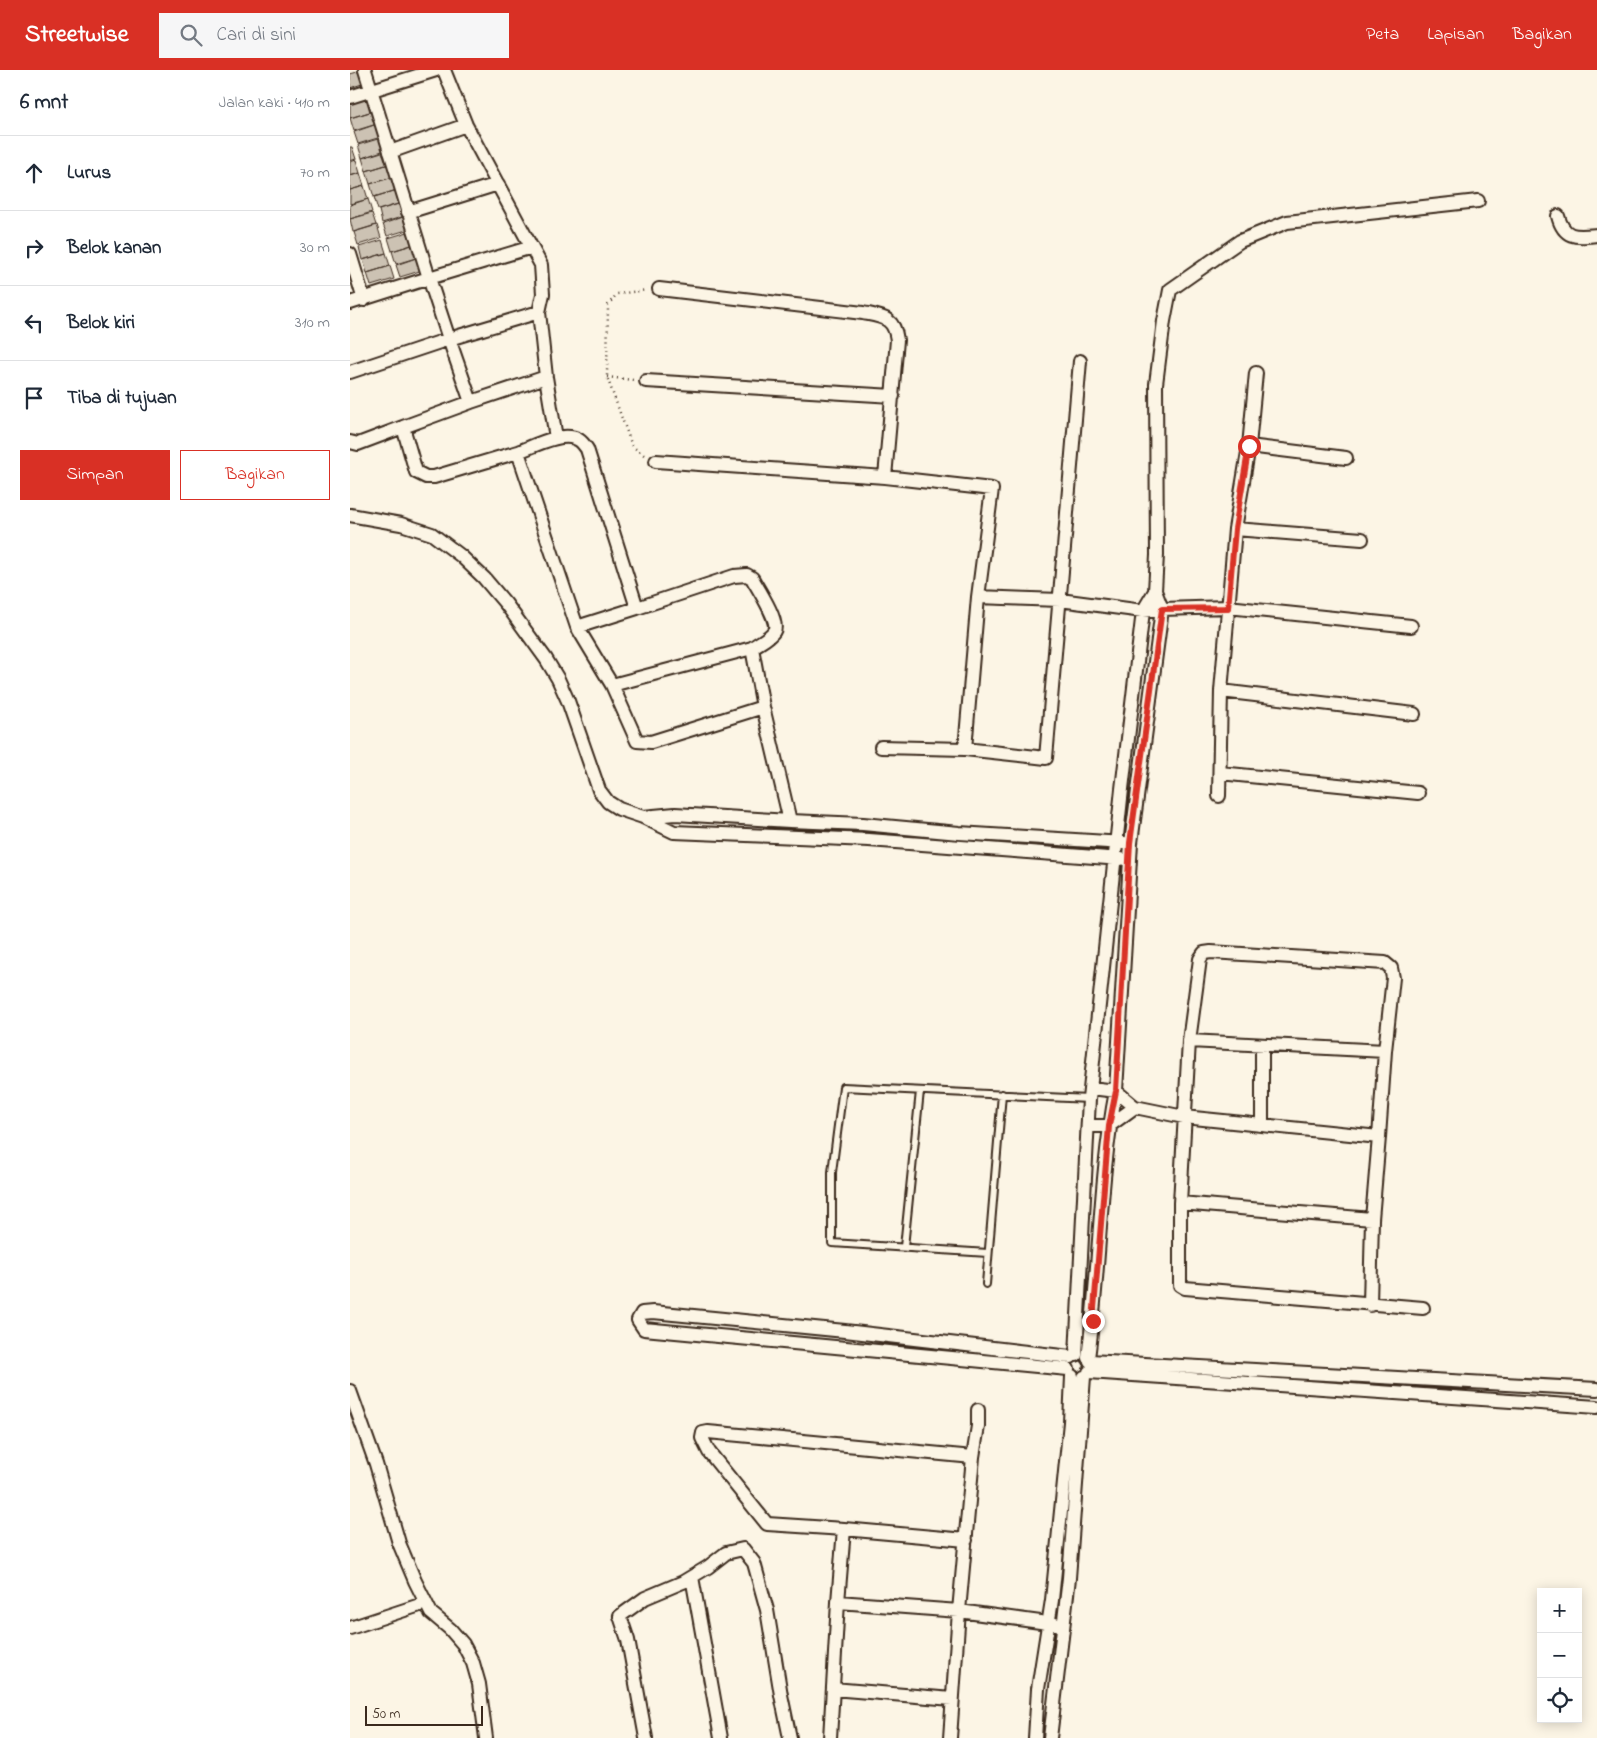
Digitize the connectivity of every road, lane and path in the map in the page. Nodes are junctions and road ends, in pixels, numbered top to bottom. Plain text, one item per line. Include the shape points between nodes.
1 (364, 70) edge
2 (436, 70) edge
3 (444, 70) edge
4 (371, 91) junction
5 (350, 97) edge
6 (466, 125) junction
7 (390, 152) junction
8 (498, 184) junction
9 (1478, 201) dead end
10 (408, 212) junction
11 (1558, 216) dead end
12 (1597, 235) edge
13 (532, 247) junction
14 (350, 254) edge
15 (429, 278) junction
16 (659, 289) joint
17 (364, 300) junction
18 (350, 304) edge
19 (539, 312) junction
20 (449, 339) junction
21 (1080, 362) dead end
22 (350, 372) edge
23 (1256, 373) dead end
24 (546, 377) junction
25 (607, 377) junction
26 (646, 381) joint
27 (893, 396) junction
28 (471, 402) junction
29 (403, 427) junction
30 (556, 438) junction
31 (350, 442) edge
32 (632, 446) dead end
33 (1249, 446) junction
34 (518, 452) junction
35 (1346, 458) dead end
36 (656, 461) dead end
37 (885, 477) junction
38 (350, 514) edge
39 (1235, 529) junction
40 (1362, 539) dead end
41 (1155, 591) junction
42 (978, 597) junction
43 (1060, 600) junction
44 (637, 608) junction
45 (1228, 608) junction
46 (1162, 609) junction
47 (1144, 611) junction
48 (1411, 626) dead end
49 (577, 627) junction
50 (752, 648) junction
51 (612, 685) junction
52 (1221, 691) junction
53 (763, 707) junction
54 (1414, 714) dead end
55 (881, 746) dead end
56 (965, 749) junction
57 (1220, 773) junction
58 (1418, 793) dead end
59 (1219, 796) dead end
60 (643, 818) junction
61 (790, 821) junction
62 (1116, 843) junction
63 (1130, 843) junction
64 (1114, 858) junction
65 (1130, 860) junction
66 (1189, 1041) junction
67 (1262, 1045) junction
68 (1385, 1051) junction
69 (920, 1091) junction
70 (1116, 1091) junction
71 (1090, 1093) junction
72 (1002, 1094) junction
73 (1135, 1107) junction
74 (1184, 1117) junction
75 (1262, 1125) junction
76 (1089, 1126) junction
77 (1109, 1126) junction
78 (1380, 1136) junction
79 (1180, 1203) junction
80 (1372, 1219) junction
81 (904, 1247) junction
82 (988, 1253) junction
83 (986, 1284) dead end
84 (1370, 1305) junction
85 (1423, 1308) dead end
86 (1080, 1366) junction
87 (1597, 1389) edge
88 (350, 1391) edge
89 (352, 1405) edge
90 (1597, 1407) edge
91 (978, 1410) dead end
92 (973, 1457) junction
93 (844, 1529) junction
94 (966, 1540) junction
95 (692, 1576) junction
96 (838, 1602) junction
97 (426, 1603) junction
98 (958, 1611) junction
99 (1047, 1623) junction
100 (1063, 1626) junction
101 (350, 1628) edge
102 (833, 1689) junction
103 (952, 1699) junction
104 (486, 1738) edge
105 (646, 1738) edge
106 (722, 1738) edge
107 (790, 1738) edge
108 (830, 1738) edge
109 (950, 1738) edge
110 (1035, 1738) edge
111 (1050, 1738) edge

1 - 4 street
2 - 4 street
3 - 6 street
4 - 5 street
4 - 7 street
6 - 7 street
6 - 8 street
7 - 10 street
8 - 10 street
8 - 13 street
9 - 41 street via 1287,222 1240,241 1170,290 1156,384
10 - 15 street
11 - 12 street via 1565,232
13 - 15 street
13 - 19 street via 542,271 543,294
14 - 17 street
15 - 17 street
15 - 20 street
16 - 25 path via 617,294 608,305
16 - 27 street via 802,304 883,317 896,328
17 - 18 street
19 - 20 street
19 - 24 street
20 - 22 street
20 - 28 street
21 - 43 street
23 - 33 street
24 - 28 street
24 - 30 street
25 - 26 path
25 - 32 path
26 - 27 street
27 - 37 street
28 - 29 street
29 - 31 street via 358,444
29 - 34 street via 416,472 426,477 443,475
30 - 34 street
30 - 44 street via 570,436 587,449
33 - 35 street
33 - 39 street
34 - 49 street
36 - 37 street
37 - 42 street via 992,489
38 - 60 street via 432,534 484,578 558,679 599,790 619,810
39 - 40 street
39 - 45 street
41 - 46 street
41 - 47 street
42 - 43 street
42 - 56 street
43 - 47 street
43 - 56 street via 1046,758
44 - 49 street
44 - 50 street via 734,576 747,575 752,578 776,626
45 - 46 street
45 - 48 street
45 - 52 street
46 - 47 street
46 - 63 street
47 - 62 street
49 - 51 street
50 - 51 street
50 - 53 street
51 - 53 street via 637,741 641,742 651,742
52 - 54 street
52 - 57 street
53 - 61 street
55 - 56 street
57 - 58 street
57 - 59 street
60 - 61 street via 675,814
60 - 64 street via 674,832 869,840
61 - 62 street
62 - 63 street
62 - 64 street
63 - 65 street
64 - 65 street
64 - 71 street
65 - 70 street
66 - 67 street
66 - 68 street via 1200,959 1211,952 1385,963 1391,968 1393,978
66 - 74 street
67 - 68 street
67 - 75 street
68 - 78 street
69 - 72 lane
69 - 81 lane
69 - 81 lane via 843,1087 832,1172 832,1243
70 - 71 street
70 - 73 street
70 - 77 street
71 - 72 lane
71 - 76 street
72 - 82 lane
73 - 74 street
73 - 77 street
74 - 75 street
74 - 79 street
75 - 78 street
76 - 77 street
76 - 86 street
77 - 86 street via 1093,1321
78 - 80 street
79 - 80 street
79 - 84 street via 1182,1287
80 - 84 street
81 - 82 lane
82 - 83 lane
84 - 85 street
86 - 86 street via 844,1330 653,1312 642,1313 638,1320 644,1329
86 - 87 street
86 - 90 street
86 - 99 street via 1070,1422
86 - 100 street via 1069,1578
88 - 89 street
89 - 97 street via 376,1464 399,1543
91 - 92 street
92 - 93 street via 703,1433 708,1452 767,1524
92 - 94 street
93 - 94 street
93 - 96 street
94 - 98 street
95 - 105 street via 645,1598 620,1616 628,1640
95 - 106 street
95 - 107 street via 726,1553 743,1549 754,1563 767,1610
96 - 98 street
96 - 102 street
97 - 101 street
97 - 104 street via 463,1644 473,1663
98 - 99 street
98 - 103 street
99 - 100 street
99 - 110 street
100 - 111 street
102 - 103 street
102 - 108 street
103 - 109 street

